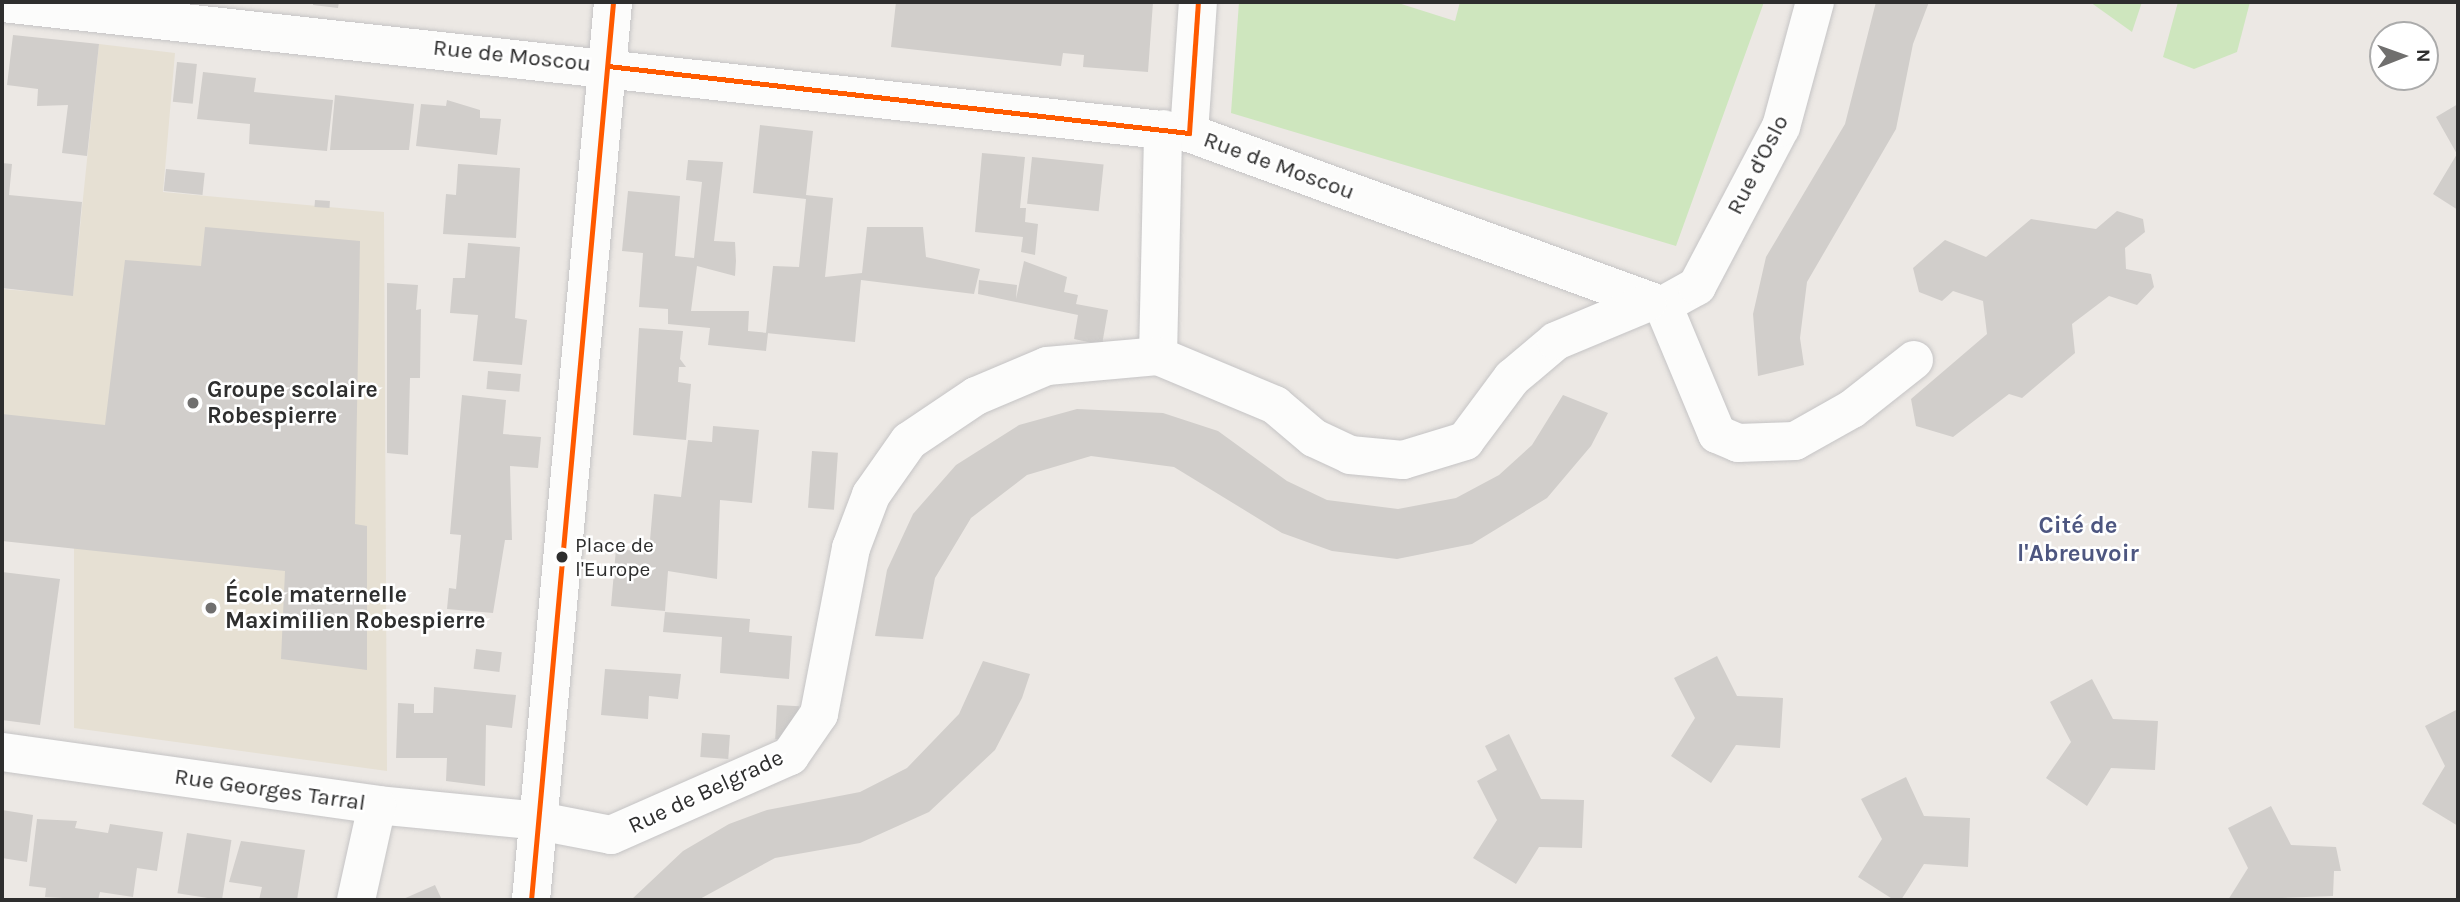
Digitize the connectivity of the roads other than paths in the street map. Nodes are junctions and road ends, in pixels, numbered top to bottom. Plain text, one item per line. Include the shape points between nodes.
1 (613, 2) edge
2 (1198, 2) edge
3 (1815, 2) edge
4 (2, 3) edge
5 (182, 12) edge
6 (608, 66) junction
7 (1176, 131) junction
8 (1655, 304) junction
9 (1158, 356) junction
10 (1913, 359) dead end
11 (2, 752) edge
12 (377, 805) junction
13 (540, 821) junction
14 (356, 900) edge
15 (531, 900) edge

1 - 6 street
2 - 7 street
3 - 8 street, Rue d'Oslo via 1781,127 1697,286
4 - 5 street, Rue de Moscou
5 - 6 street, Rue de Moscou
6 - 7 street, Rue de Moscou
6 - 13 street
7 - 8 street, Rue de Moscou
7 - 9 street
8 - 9 street, Rue d'Oslo via 1556,341 1512,377 1465,441 1403,460 1350,455 1314,438 1275,405
8 - 10 street via 1717,434 1738,443 1795,441 1852,409
9 - 13 street, Rue de Belgrade via 1047,366 976,396 909,441 871,495 851,548 820,714 790,756 611,835
11 - 12 street, Rue Georges Tarral
12 - 13 street, Rue Georges Tarral
12 - 14 street
13 - 15 street

